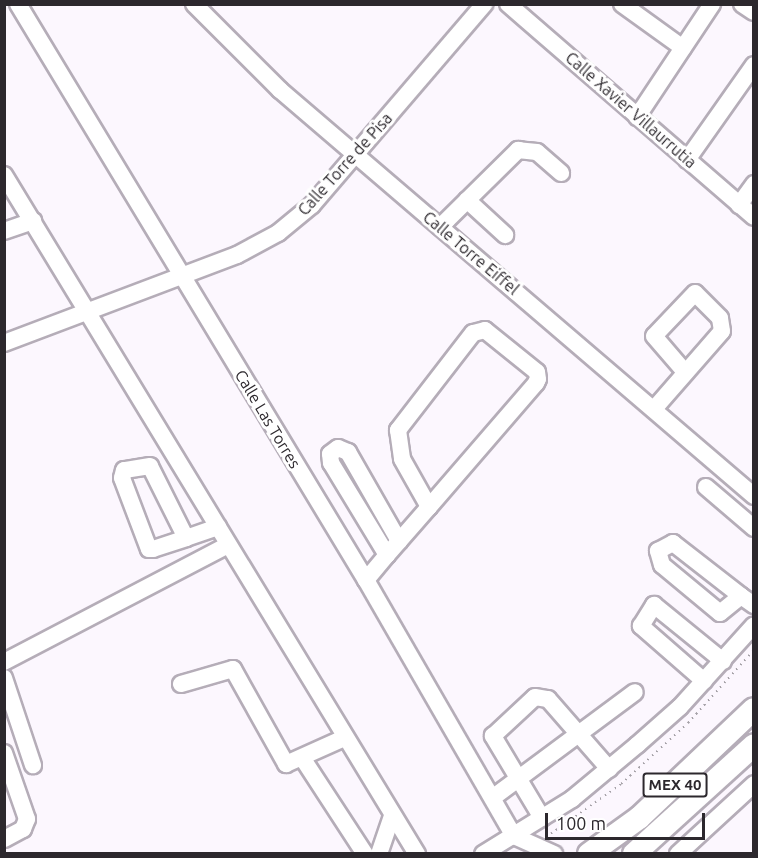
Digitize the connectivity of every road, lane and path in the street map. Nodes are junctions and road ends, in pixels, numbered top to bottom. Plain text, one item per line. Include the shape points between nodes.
1 (18, 4) edge
2 (194, 4) edge
3 (484, 4) edge
4 (508, 4) edge
5 (622, 4) edge
6 (712, 4) edge
7 (742, 4) edge
8 (753, 12) edge
9 (683, 48) junction
10 (753, 65) edge
11 (638, 117) junction
12 (354, 154) junction
13 (687, 160) junction
14 (561, 173) dead end
15 (4, 175) edge
16 (753, 184) edge
17 (467, 200) junction
18 (739, 205) junction
19 (753, 217) edge
20 (33, 221) junction
21 (440, 227) junction
22 (4, 231) edge
23 (505, 235) dead end
24 (182, 276) junction
25 (90, 310) junction
26 (4, 343) edge
27 (685, 372) junction
28 (654, 409) junction
29 (706, 487) dead end
30 (753, 496) edge
31 (429, 507) junction
32 (218, 527) junction
33 (753, 528) edge
34 (186, 538) junction
35 (399, 541) junction
36 (228, 545) junction
37 (387, 555) junction
38 (366, 580) junction
39 (747, 601) edge
40 (753, 625) edge
41 (723, 661) junction
42 (4, 662) edge
43 (4, 678) edge
44 (704, 681) junction
45 (181, 684) dead end
46 (635, 692) dead end
47 (753, 709) edge
48 (583, 735) junction
49 (344, 738) junction
50 (753, 745) edge
51 (4, 753) edge
52 (303, 759) junction
53 (33, 765) dead end
54 (609, 769) junction
55 (517, 780) junction
56 (753, 784) edge
57 (495, 796) junction
58 (392, 816) junction
59 (542, 818) junction
60 (514, 836) junction
61 (4, 839) edge
62 (365, 854) edge
63 (379, 854) edge
64 (417, 854) edge
65 (483, 854) edge
66 (505, 854) edge
67 (554, 854) edge
68 (589, 854) edge
69 (634, 854) edge
70 (678, 854) edge

1 - 24 street, Calle Las Torres
2 - 12 street, Calle Torre Eiffel
3 - 12 street, Calle Torre de Pisa
4 - 11 street, Calle Xavier Villaurrutia
5 - 9 street
6 - 9 street
7 - 8 street
9 - 11 street
10 - 13 street
11 - 13 street, Calle Xavier Villaurrutia
12 - 21 street, Calle Torre Eiffel
12 - 24 street, Calle Torre de Pisa via 312,205 279,233
13 - 18 street, Calle Xavier Villaurrutia
14 - 17 street via 537,152 518,150
15 - 20 street
16 - 18 street
17 - 21 street
17 - 23 street
18 - 19 street, Calle Xavier Villaurrutia
20 - 22 street
20 - 25 street
21 - 28 street, Calle Torre Eiffel
24 - 25 street, Calle Torre de Pisa
24 - 38 street, Calle Las Torres
25 - 26 street, Calle Torre de Pisa
25 - 32 street
27 - 27 street via 654,336 695,293 723,327
27 - 28 street
28 - 30 street, Calle Torre Eiffel
29 - 33 street
31 - 31 street via 402,459 398,430 473,333 485,330 537,372 538,379
31 - 35 street
32 - 34 street
32 - 36 street
34 - 34 street via 150,466 123,472 146,546 153,549
35 - 37 street
35 - 37 street via 348,452 338,448 330,454 331,463
36 - 42 street
36 - 49 street
37 - 38 street
38 - 57 street, Calle Las Torres
39 - 39 street via 720,613 662,565 658,551 673,543
40 - 41 street
41 - 44 street
41 - 44 street via 654,605 641,626
43 - 53 street
44 - 54 street
45 - 52 street via 233,669 275,753 286,764
46 - 48 street
47 - 68 highway, MEX 40 via 639,818
48 - 54 street
48 - 55 street
48 - 55 street via 548,699 535,697 493,736
49 - 52 street
49 - 58 street
50 - 69 highway, MEX 40
51 - 61 street via 26,825
52 - 62 street
54 - 59 street
55 - 57 street
55 - 59 street
56 - 70 street
57 - 60 street, Calle Las Torres
58 - 63 street
58 - 64 street
59 - 60 street
60 - 65 street
60 - 66 street
60 - 67 street

